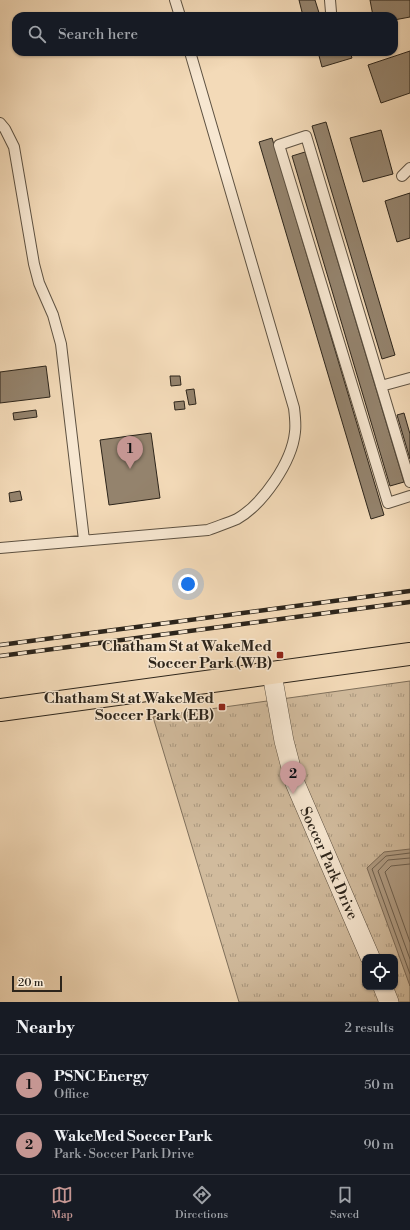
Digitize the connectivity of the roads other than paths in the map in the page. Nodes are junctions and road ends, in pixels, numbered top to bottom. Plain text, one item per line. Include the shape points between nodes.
1 (175, 0) edge
2 (330, 0) edge
3 (179, 12) edge
4 (331, 12) dead end
5 (191, 56) edge
6 (0, 123) edge
7 (410, 168) edge
8 (402, 176) dead end
9 (410, 378) edge
10 (381, 386) junction
11 (410, 482) edge
12 (410, 496) edge
13 (84, 540) junction
14 (0, 548) edge
15 (410, 654) edge
16 (272, 674) junction
17 (0, 710) edge
18 (369, 954) edge
19 (384, 990) edge
20 (389, 1002) edge

1 - 3 lane
2 - 4 lane
5 - 13 lane via 294,408 295,432 291,449 276,480 259,501 236,519 208,530
6 - 13 lane via 14,147 34,264 61,344
7 - 8 lane
9 - 10 lane
10 - 11 lane
10 - 12 lane via 306,136 279,145 388,503
13 - 14 lane
15 - 16 main road
16 - 17 main road
16 - 18 street, Soccer Park Drive via 284,741 295,783
19 - 20 street

